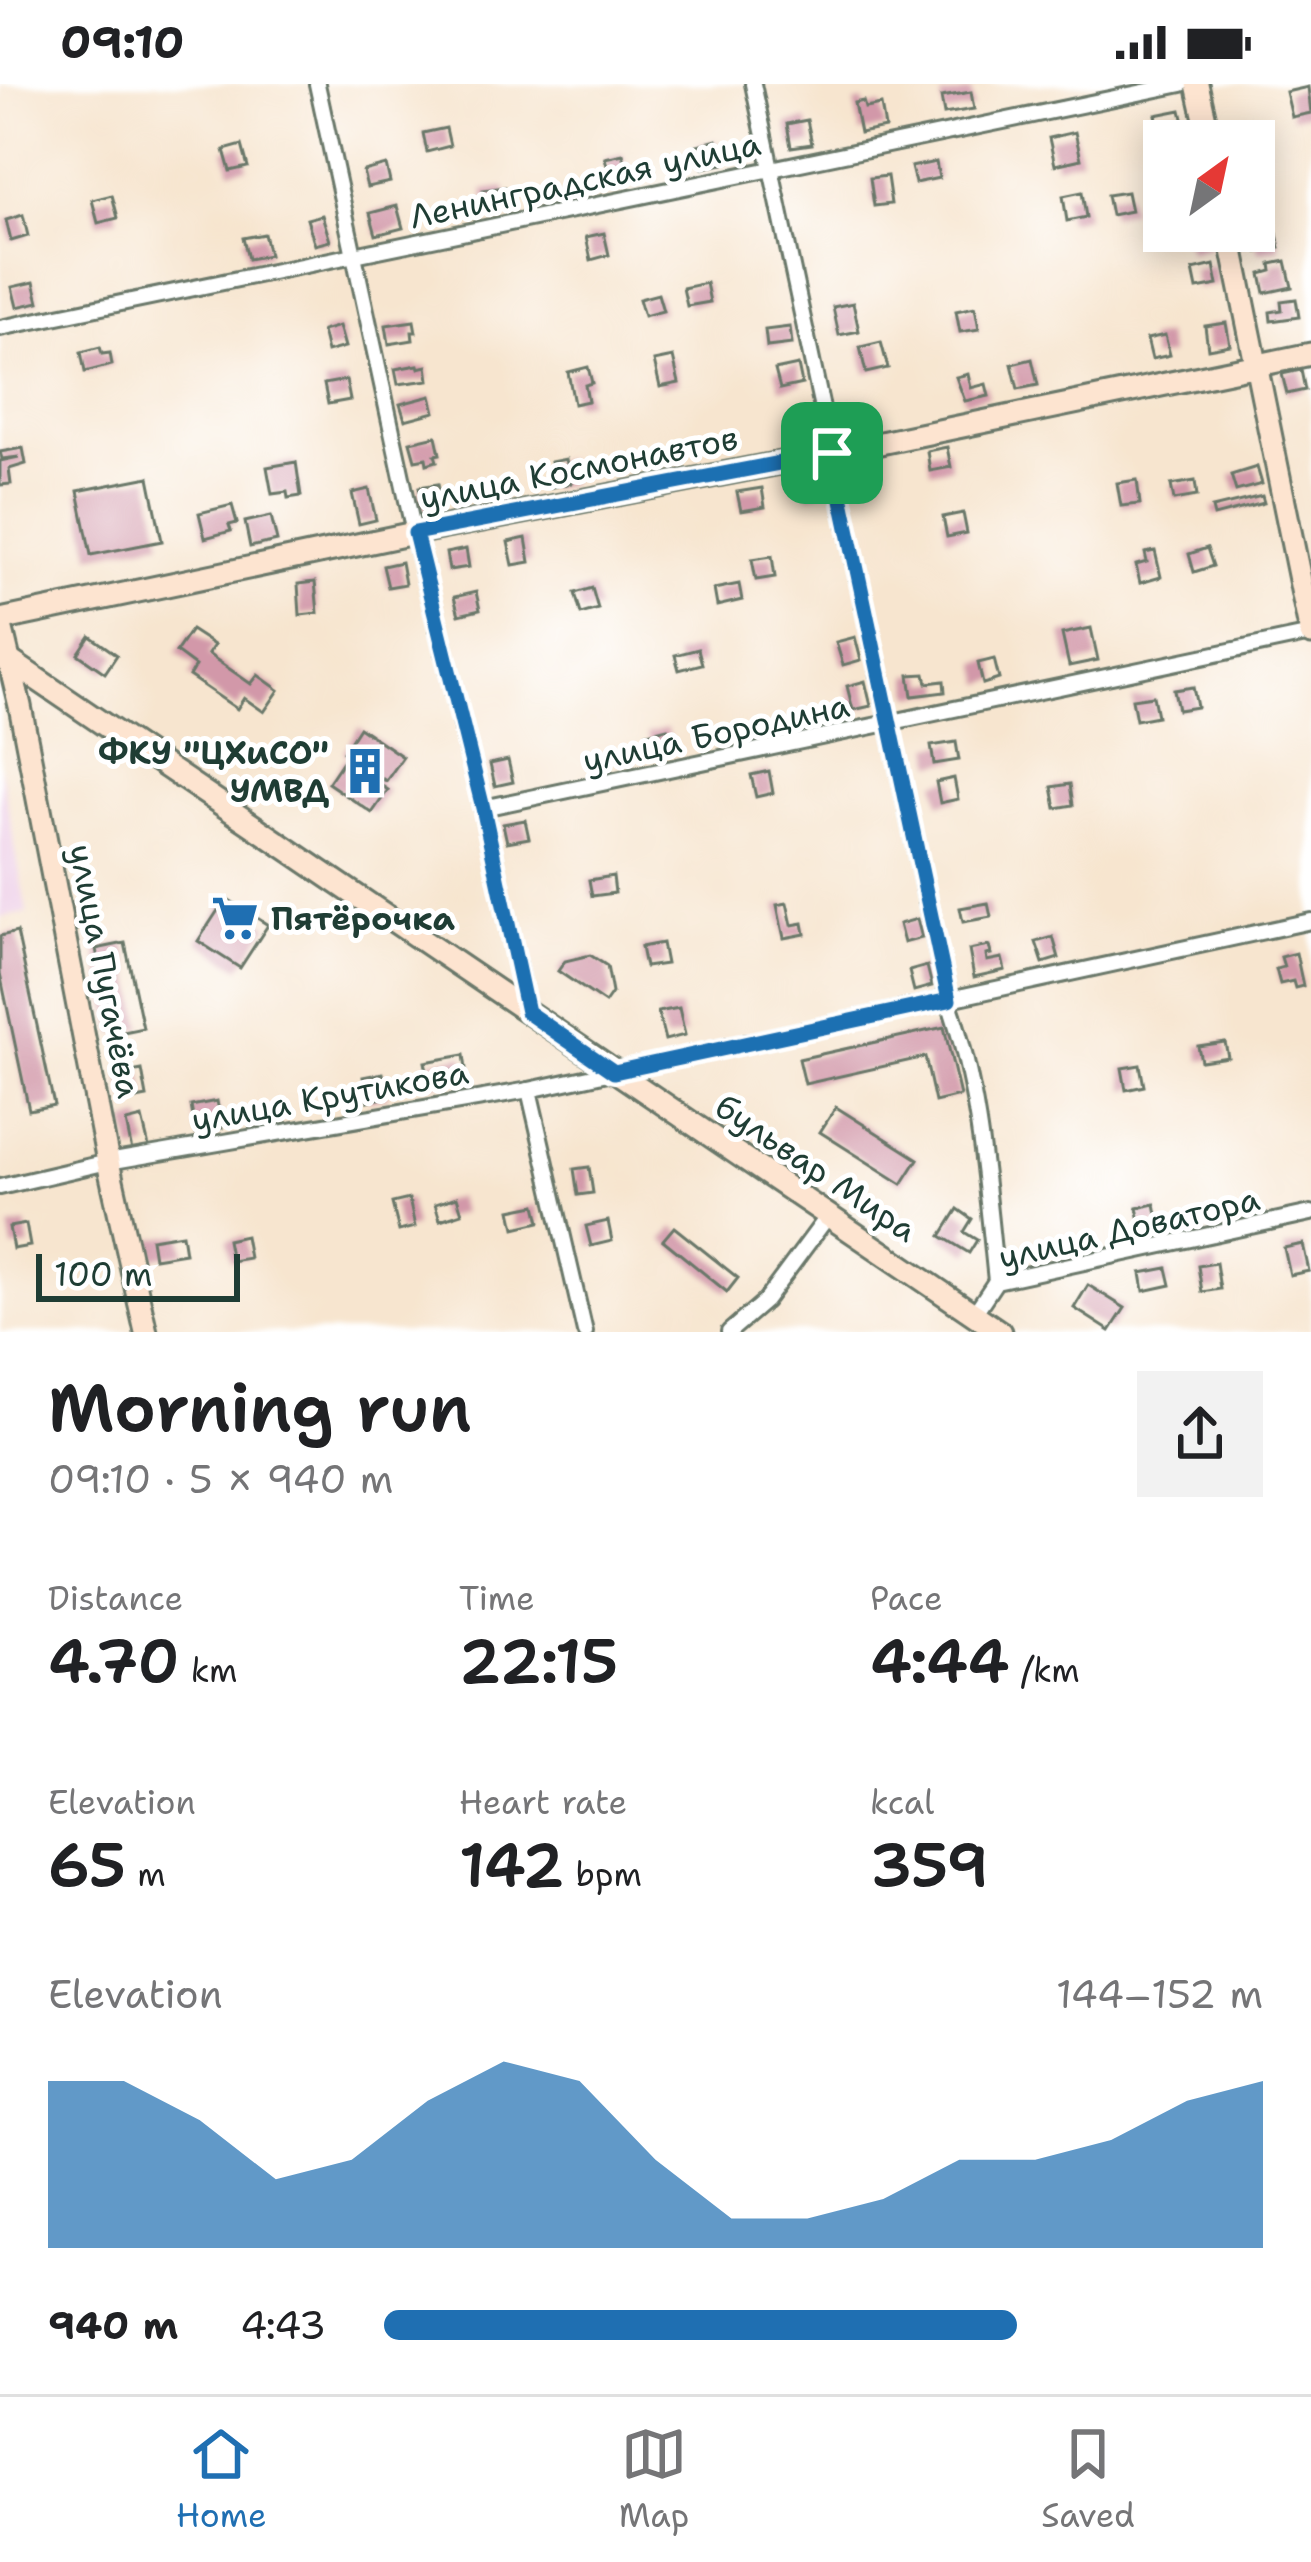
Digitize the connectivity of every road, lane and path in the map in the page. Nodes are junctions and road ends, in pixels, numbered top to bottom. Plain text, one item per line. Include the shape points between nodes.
1 (317, 84) edge
2 (753, 84) edge
3 (1182, 84) edge
4 (1197, 84) edge
5 (1205, 120) edge
6 (771, 167) junction
7 (1234, 252) edge
8 (353, 258) junction
9 (0, 328) edge
10 (1311, 354) edge
11 (1258, 366) junction
12 (832, 453) junction
13 (415, 533) junction
14 (0, 621) edge
15 (1311, 634) edge
16 (5, 656) edge
17 (890, 724) junction
18 (483, 808) junction
19 (1311, 921) edge
20 (949, 1000) junction
21 (527, 1012) junction
22 (614, 1072) junction
23 (529, 1090) junction
24 (108, 1162) junction
25 (0, 1187) edge
26 (1311, 1214) edge
27 (828, 1216) junction
28 (996, 1281) junction
29 (974, 1315) junction
30 (146, 1332) edge
31 (585, 1332) edge
32 (729, 1332) edge
33 (1000, 1332) edge

1 - 8 street
2 - 6 street
3 - 6 street, Ленинградская улица
4 - 5 street
6 - 8 street, Ленинградская улица
6 - 12 street
7 - 11 street
8 - 9 street, Ленинградская улица
8 - 13 street
10 - 11 street, улица Космонавтов
11 - 12 street, улица Космонавтов
11 - 15 street
12 - 13 street, улица Космонавтов
12 - 17 street
13 - 14 street, улица Космонавтов
13 - 18 street
14 - 16 street, улица Пугачёва
15 - 17 street, улица Бородина
16 - 21 street, бульвар Мира
16 - 24 street, улица Пугачёва
17 - 18 street, улица Бородина
17 - 20 street
18 - 21 street
19 - 20 street
20 - 22 street
20 - 28 street via 978,1126
21 - 22 street, бульвар Мира
22 - 23 street, улица Крутикова
22 - 27 street, бульвар Мира
23 - 24 street, улица Крутикова
23 - 31 street
24 - 25 street, улица Крутикова
24 - 30 street, улица Пугачёва
26 - 28 street, улица Доватора
27 - 29 street, бульвар Мира
27 - 32 street via 765,1301
28 - 29 street, улица Доватора
29 - 33 street, бульвар Мира

